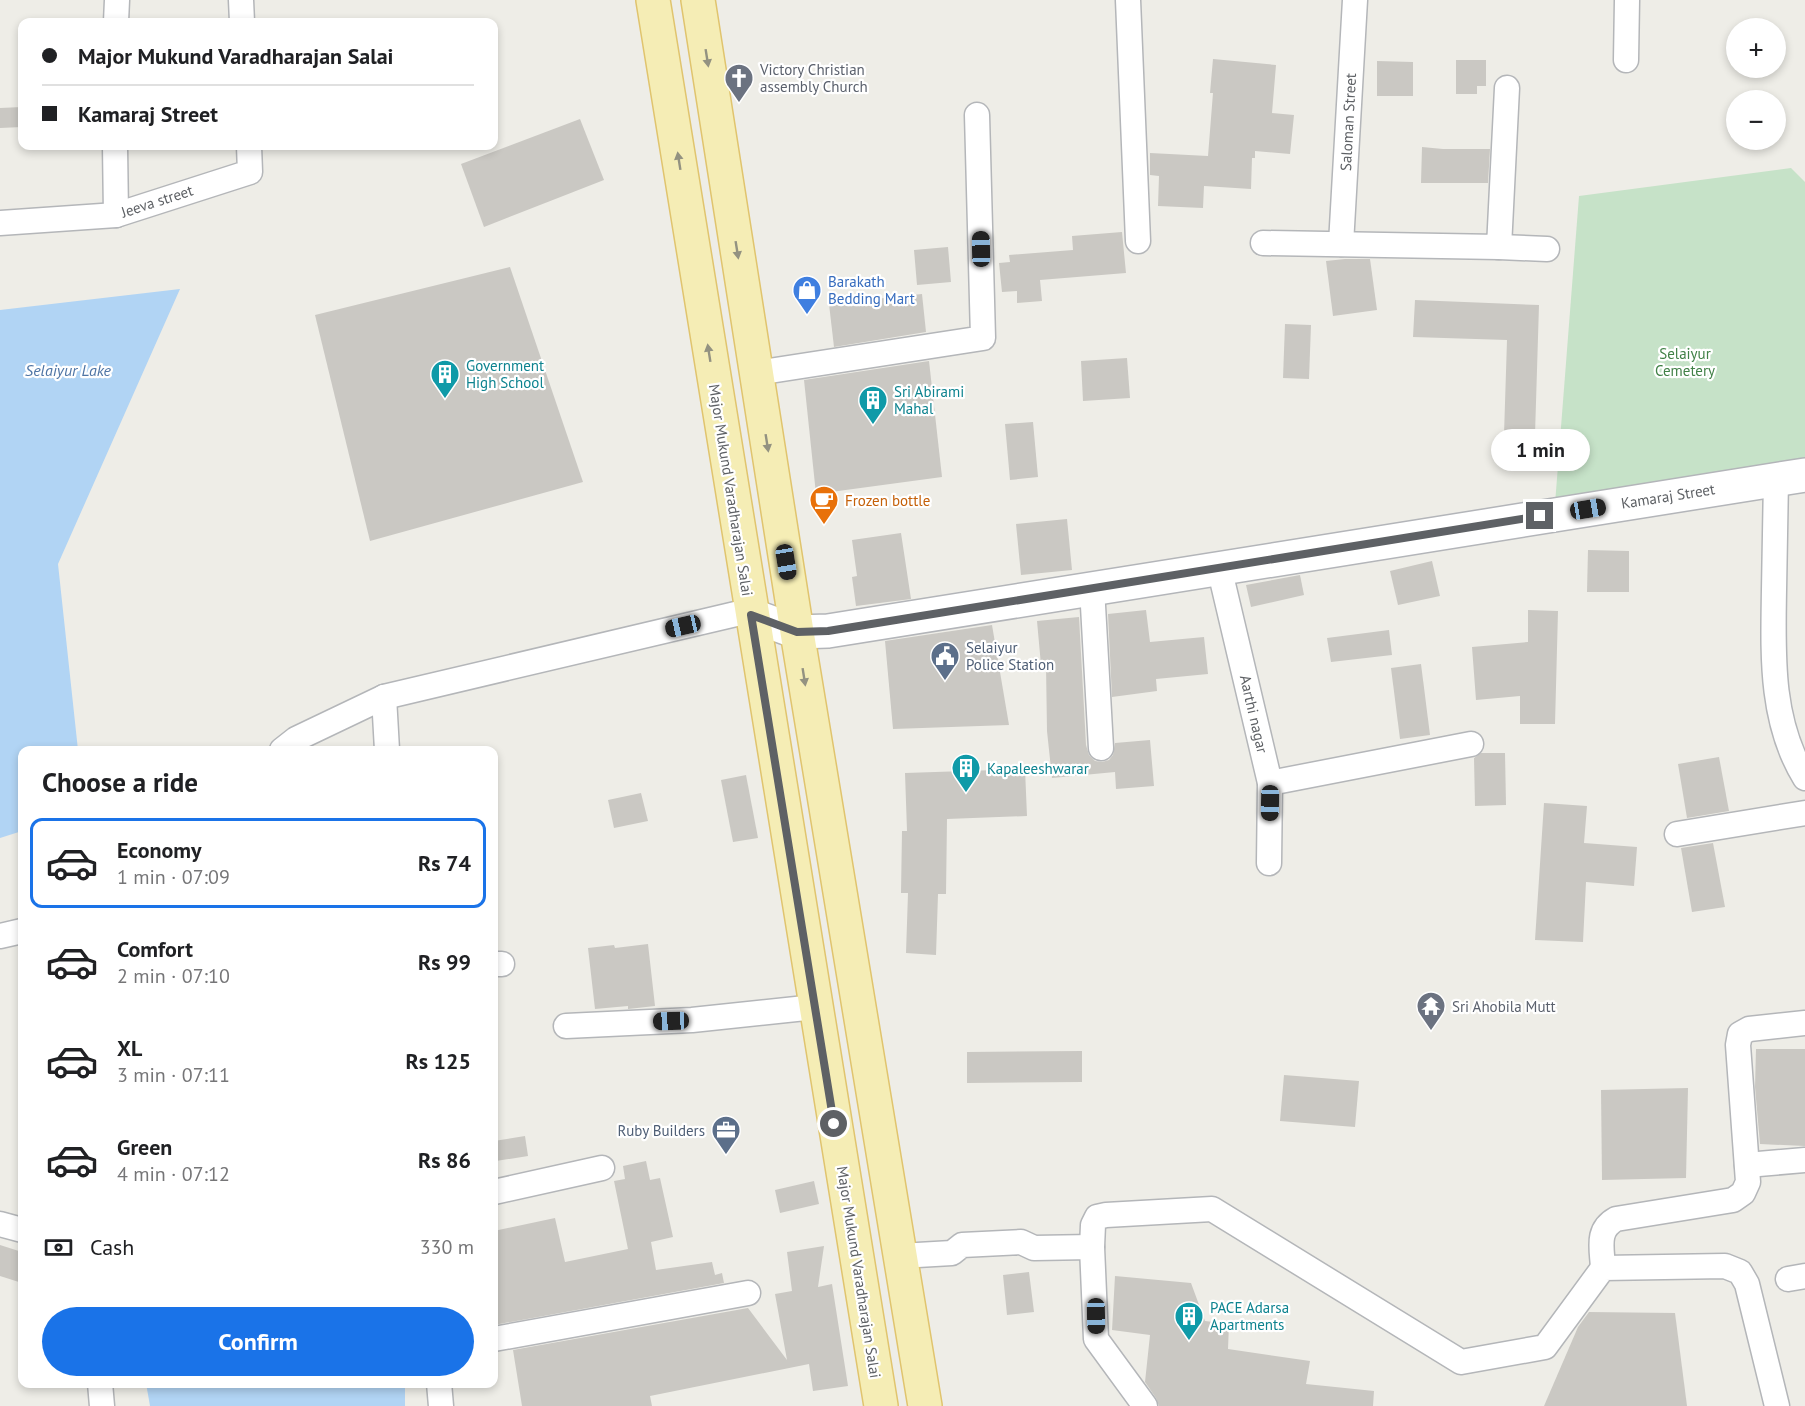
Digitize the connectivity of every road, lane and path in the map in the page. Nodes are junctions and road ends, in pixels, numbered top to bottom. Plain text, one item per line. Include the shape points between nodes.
1 (117, 0) edge
2 (241, 0) edge
3 (653, 0) edge
4 (698, 0) edge
5 (1128, 0) edge
6 (1355, 0) edge
7 (1627, 0) edge
8 (116, 18) edge
9 (242, 18) edge
10 (1626, 60) dead end
11 (1506, 88) dead end
12 (977, 115) dead end
13 (115, 150) edge
14 (249, 150) edge
15 (116, 215) junction
16 (0, 223) edge
17 (1138, 241) dead end
18 (1263, 243) dead end
19 (1341, 244) junction
20 (1499, 247) junction
21 (1547, 249) dead end
22 (756, 373) junction
23 (1790, 477) edge
24 (1219, 567) junction
25 (1092, 588) junction
26 (751, 615) junction
27 (797, 632) junction
28 (384, 697) junction
29 (1471, 744) dead end
30 (287, 746) edge
31 (387, 746) edge
32 (1101, 748) dead end
33 (1805, 778) edge
34 (1270, 783) junction
35 (1805, 813) edge
36 (1677, 834) dead end
37 (1269, 863) dead end
38 (18, 932) edge
39 (0, 936) edge
40 (815, 1007) junction
41 (1805, 1023) edge
42 (567, 1026) dead end
43 (1805, 1160) edge
44 (1747, 1165) junction
45 (602, 1168) dead end
46 (498, 1191) edge
47 (0, 1224) edge
48 (18, 1229) edge
49 (1092, 1247) junction
50 (900, 1256) junction
51 (1603, 1268) junction
52 (748, 1293) dead end
53 (498, 1338) edge
54 (100, 1388) edge
55 (439, 1388) edge
56 (102, 1406) edge
57 (441, 1406) edge
58 (881, 1406) edge
59 (925, 1406) edge
60 (1145, 1406) edge
61 (1777, 1406) edge

1 - 8 street
2 - 9 street
26 -> 3 main road, Major Mukund Varadharajan Salai
4 -> 22 main road
5 - 17 street
6 - 19 street, Saloman Street
7 - 10 street
11 - 20 street
12 - 22 street via 983,338
13 - 15 street
14 - 15 street, Jeeva street via 250,172
15 - 16 street, Jeeva street
18 - 19 street
19 - 20 street
20 - 21 street
22 -> 27 main road
23 - 24 street, Kamaraj Street
23 - 33 street via 1773,650 1785,735
24 - 25 street, Kamaraj Street
24 - 34 street, Aarthi nagar
25 - 27 street, Kamaraj Street via 828,631
25 - 32 street
26 - 27 street, Kamaraj Street
26 - 28 street via 740,613
26 - 40 main road, Major Mukund Varadharajan Salai
27 -> 50 main road
28 - 30 street
28 - 31 street
29 - 34 street
34 - 37 street, Aarthi nagar
35 - 36 street
38 - 39 street
40 - 42 street via 692,1020
40 - 58 main road, Major Mukund Varadharajan Salai
41 - 44 street via 1749,1029 1740,1034
43 - 44 street
44 - 51 street via 1748,1182 1743,1193 1733,1200 1616,1219 1606,1224 1602,1234
45 - 46 street
47 - 48 street
49 - 50 street via 1034,1248 1024,1257 964,1260 952,1253
49 - 51 street via 1097,1217 1212,1209 1461,1362 1545,1347
49 - 60 street via 1096,1339
50 - 59 main road
51 - 61 street via 1725,1266 1740,1272 1747,1284
52 - 53 street
54 - 56 street
55 - 57 street

